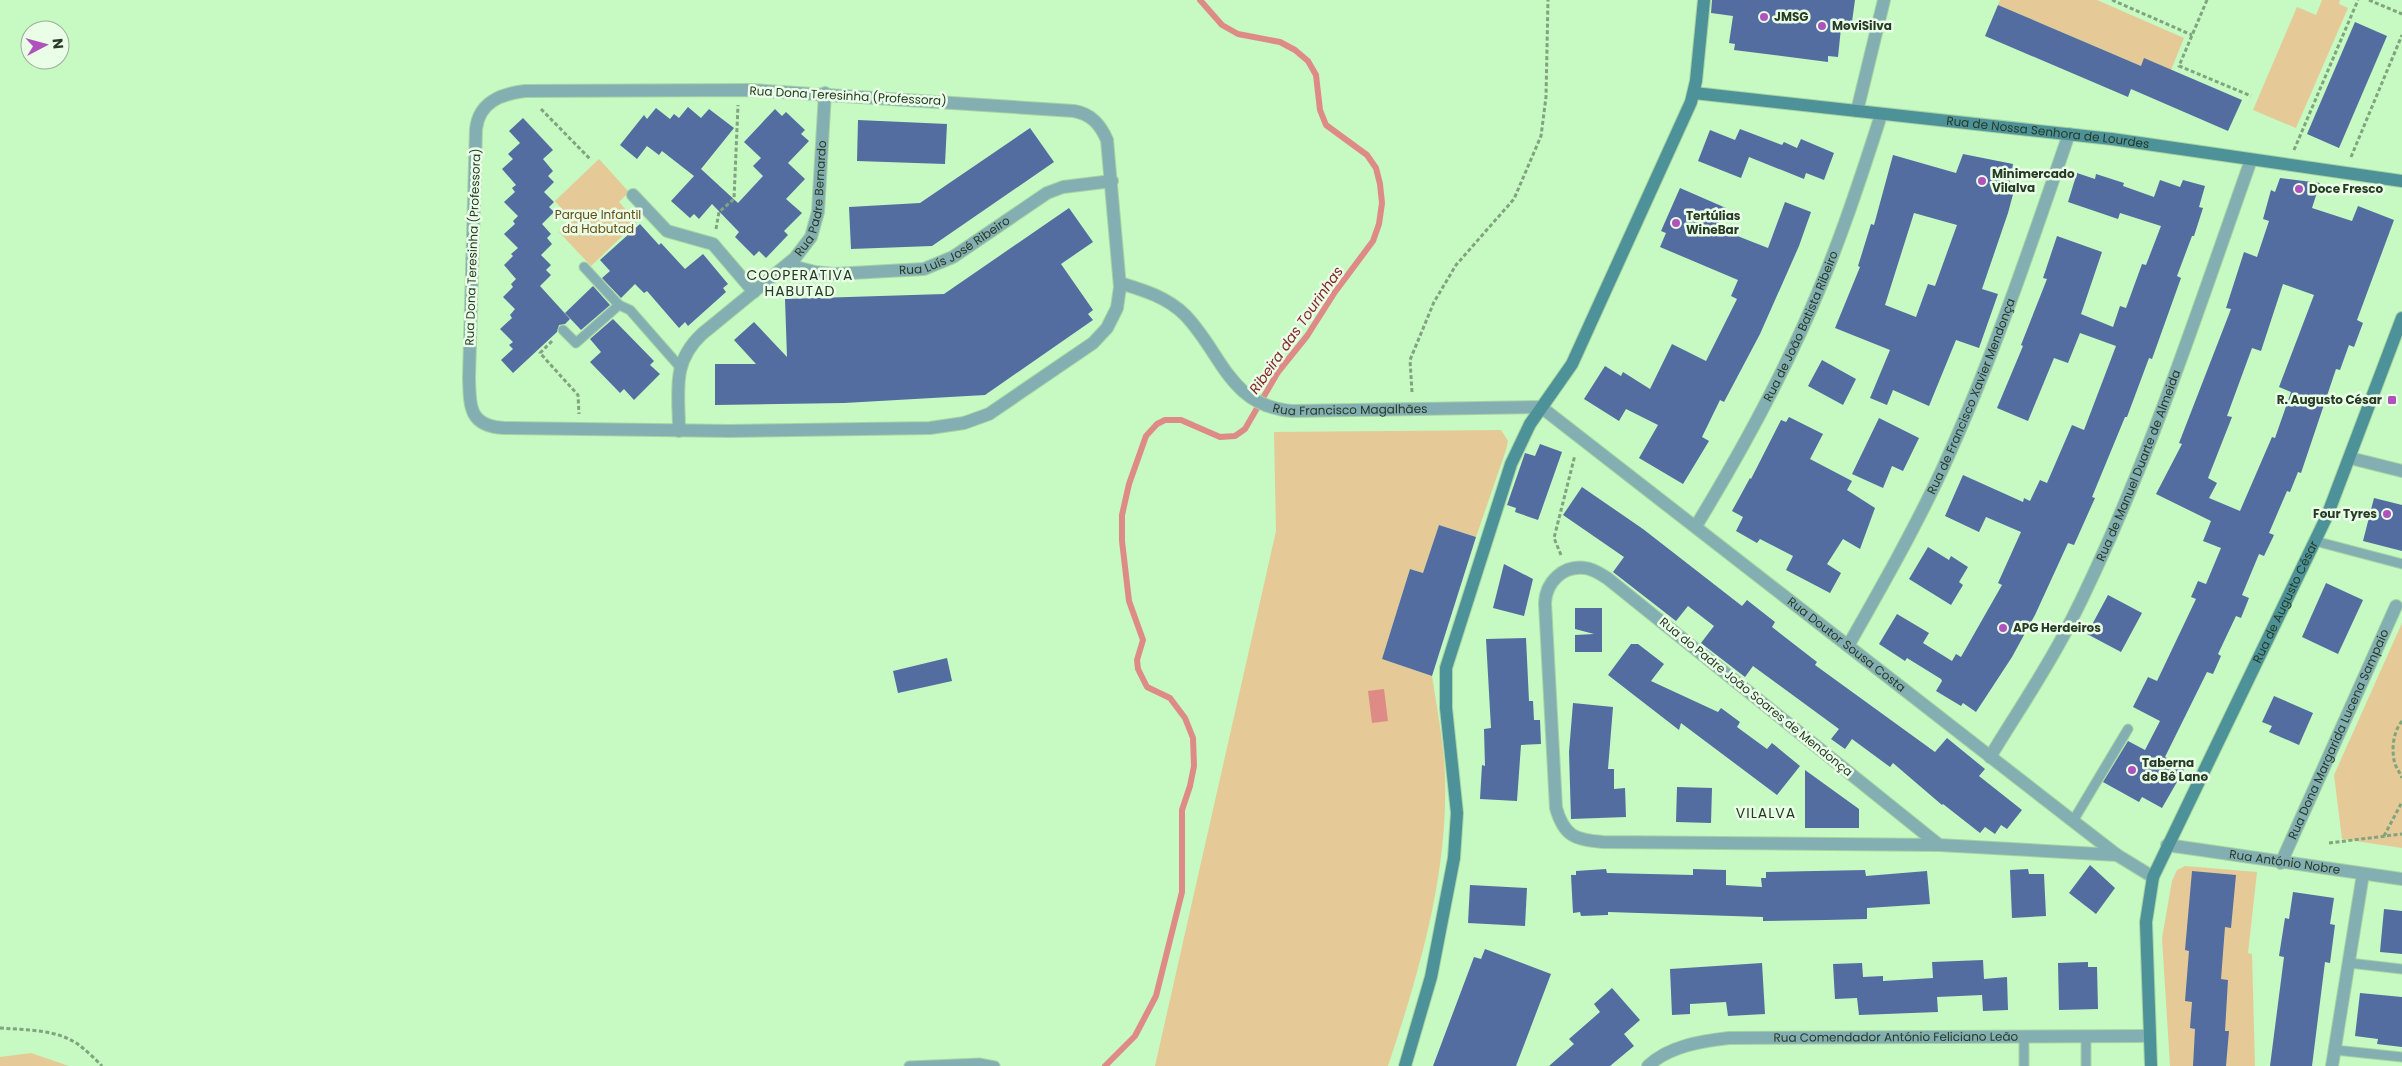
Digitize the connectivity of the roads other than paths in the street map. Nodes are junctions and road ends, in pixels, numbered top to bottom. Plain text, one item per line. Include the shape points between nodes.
1 (1704, 0) edge
2 (1884, 0) edge
3 (1694, 93) junction
4 (825, 94) junction
5 (1857, 111) junction
6 (1881, 114) junction
7 (2069, 134) junction
8 (2251, 160) junction
9 (1112, 181) junction
10 (2402, 181) edge
11 (633, 195) dead end
12 (788, 264) junction
13 (584, 267) dead end
14 (1120, 283) junction
15 (754, 292) junction
16 (618, 305) junction
17 (2402, 318) edge
18 (564, 330) road end
19 (680, 368) junction
20 (1541, 407) junction
21 (679, 431) junction
22 (2350, 458) junction
23 (2402, 471) edge
24 (1696, 526) junction
25 (2315, 541) junction
26 (2402, 564) edge
27 (2396, 606) dead end
28 (1848, 646) junction
29 (2128, 729) dead end
30 (1990, 756) junction
31 (2073, 821) junction
32 (1939, 844) junction
33 (2166, 846) junction
34 (2117, 855) junction
35 (2281, 863) junction
36 (2363, 874) junction
37 (2153, 877) junction
38 (2402, 879) edge
39 (2349, 963) junction
40 (2402, 969) edge
41 (2024, 1036) junction
42 (2086, 1036) junction
43 (2149, 1036) junction
44 (2334, 1050) junction
45 (2402, 1057) edge
46 (909, 1066) edge
47 (995, 1066) edge
48 (1405, 1066) edge
49 (1648, 1066) edge
50 (2024, 1066) edge
51 (2086, 1066) edge
52 (2151, 1066) edge
53 (2332, 1066) edge

1 - 3 street
2 - 5 street
3 - 5 street, Rua de Nossa Senhora de Lourdes
3 - 20 street via 1572,364
4 - 9 street, Rua Dona Teresinha (Professora) via 1082,112 1097,122 1107,140
4 - 12 street, Rua Padre Bernardo via 816,220 806,245
4 - 21 street, Rua Dona Teresinha (Professora) via 738,90 525,92 507,94 491,101 480,114 477,121 469,378 471,405 476,417 488,426
5 - 6 street, Rua de Nossa Senhora de Lourdes
6 - 7 street, Rua de Nossa Senhora de Lourdes
6 - 24 street, Rua de João Batista Ribeiro via 1854,196 1803,327 1736,461
7 - 8 street, Rua de Nossa Senhora de Lourdes
7 - 28 street, Rua de Francisco Xavier Mendonça via 1997,336 1942,469 1899,556
8 - 10 street, Rua de Nossa Senhora de Lourdes
8 - 30 street, Rua de Manuel Duarte de Almeida via 2159,422 2095,571 2062,636
9 - 12 street, Rua Luís José Ribeiro via 1063,187 1047,193 953,257 924,269 834,274
9 - 14 street, Rua Dona Teresinha (Professora)
11 - 15 street via 667,231 713,244
12 - 15 street, Rua Padre Bernardo
13 - 16 lane
14 - 20 street, Rua Francisco Magalhães via 1155,295 1178,309 1195,327 1234,382 1257,402 1272,408 1292,411
14 - 21 street, Rua Dona Teresinha (Professora) via 1117,308 1093,343 1001,407 977,419 930,428
15 - 19 street, Rua Padre Bernardo via 694,341 684,354
16 - 18 lane via 576,343
16 - 19 lane via 630,310
17 - 22 street, Rua de Augusto César
19 - 21 street, Rua Padre Bernardo
20 - 24 street, Rua Doutor Sousa Costa
20 - 48 street via 1511,464 1446,668 1446,708 1456,813 1455,850 1433,968
22 - 23 street
22 - 25 street, Rua de Augusto César
24 - 28 street, Rua Doutor Sousa Costa
25 - 26 lane
25 - 33 street, Rua de Augusto César
27 - 35 street, Rua Dona Margarida Lucena Sampaio
28 - 30 street, Rua Doutor Sousa Costa
29 - 31 lane
30 - 31 street, Rua Doutor Sousa Costa
31 - 34 street, Rua Doutor Sousa Costa
32 - 32 street, Rua do Padre João Soares de Mendonça via 1607,578 1585,567 1566,571 1550,583 1545,603 1556,808 1566,831 1576,838 1602,842
32 - 34 street
33 - 35 street, Rua António Nobre
33 - 37 street, Rua de Augusto César
34 - 37 street, Rua Doutor Sousa Costa
35 - 36 street, Rua António Nobre
36 - 38 street, Rua António Nobre
36 - 39 street
37 - 43 street, Rua de Augusto César via 2146,922
39 - 40 lane
39 - 44 street
41 - 42 street, Rua Comendador António Feliciano Leão
41 - 49 street, Rua Comendador António Feliciano Leão via 1729,1038 1687,1046
41 - 50 lane
42 - 43 street, Rua Comendador António Feliciano Leão
42 - 51 lane
43 - 52 street, Rua de Augusto César
44 - 45 lane
44 - 53 street
46 - 47 lane via 979,1063

